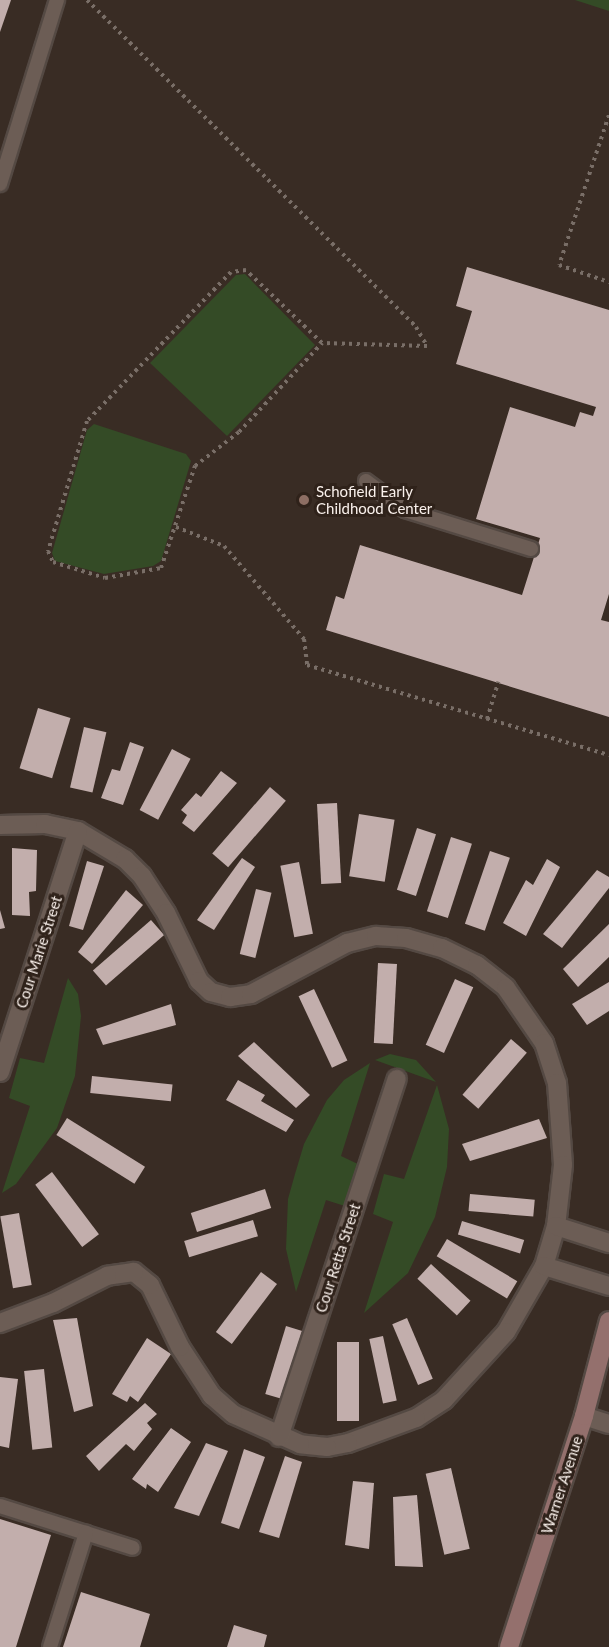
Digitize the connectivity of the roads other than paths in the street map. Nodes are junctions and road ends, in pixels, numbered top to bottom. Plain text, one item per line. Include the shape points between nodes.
1 (57, 0) edge
2 (0, 184) edge
3 (366, 481) dead end
4 (531, 549) dead end
5 (0, 825) edge
6 (78, 831) junction
7 (0, 1072) edge
8 (397, 1079) dead end
9 (556, 1226) junction
10 (609, 1243) edge
11 (544, 1266) junction
12 (609, 1286) edge
13 (609, 1321) edge
14 (0, 1323) edge
15 (584, 1416) junction
16 (609, 1425) edge
17 (279, 1437) junction
18 (0, 1506) edge
19 (86, 1533) junction
20 (133, 1548) dead end
21 (50, 1647) edge
22 (509, 1647) edge

1 - 2 lane
3 - 4 lane via 405,510
5 - 6 street via 45,824
6 - 7 street, Cour Marie Street
6 - 9 street via 105,845 142,876 166,913 199,981 211,992 230,997 251,994 347,943 376,936 406,938 442,948 477,965 506,988 544,1043 557,1083 563,1166
8 - 17 street, Cour Retta Street
9 - 10 street
9 - 11 street
11 - 12 street
11 - 17 street via 506,1332 444,1400 416,1418 372,1436 327,1447
13 - 15 street, Warner Avenue
14 - 17 street via 54,1303 107,1276 134,1272 150,1285 180,1347 212,1396 233,1414
15 - 16 street
15 - 22 street, Warner Avenue
18 - 19 lane
19 - 20 lane
19 - 21 lane

